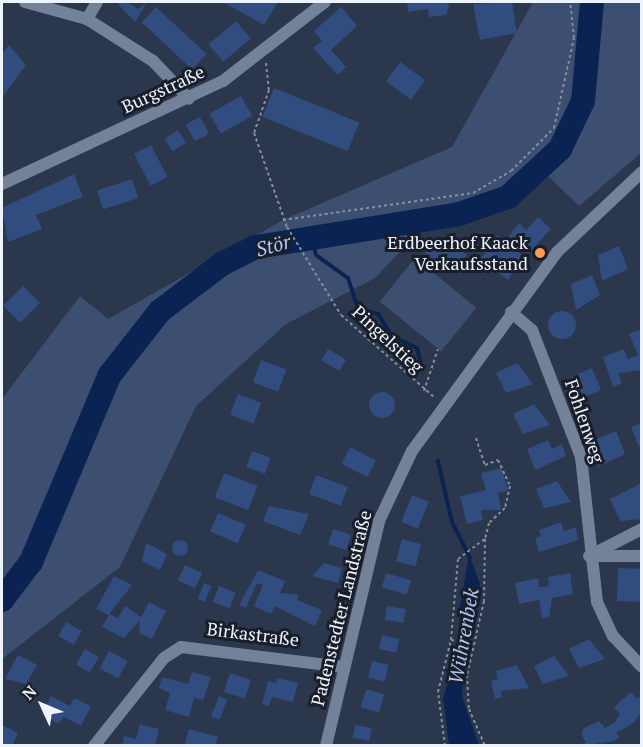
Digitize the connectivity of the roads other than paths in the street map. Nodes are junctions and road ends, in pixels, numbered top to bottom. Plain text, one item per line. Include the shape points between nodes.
1 (25, 2) edge
2 (97, 2) edge
3 (325, 2) edge
4 (87, 19) junction
5 (189, 99) junction
6 (642, 172) edge
7 (2, 184) edge
8 (511, 312) junction
9 (642, 529) edge
10 (589, 556) junction
11 (642, 556) edge
12 (344, 667) junction
13 (642, 667) edge
14 (94, 746) edge
15 (326, 746) edge

1 - 4 street
2 - 4 street
3 - 5 street, Burgstraße via 262,55
4 - 5 street via 153,61
5 - 7 street, Burgstraße
6 - 8 street, Padenstedter Landstraße via 557,252
8 - 10 street, Fohlenweg via 532,330 576,439 586,483
8 - 12 street, Padenstedter Landstraße via 442,403 398,475 380,521
9 - 10 street
10 - 11 street
10 - 13 street, Fohlenweg via 604,621
12 - 14 street, Birkastraße via 181,647 164,658
12 - 15 street, Padenstedter Landstraße

